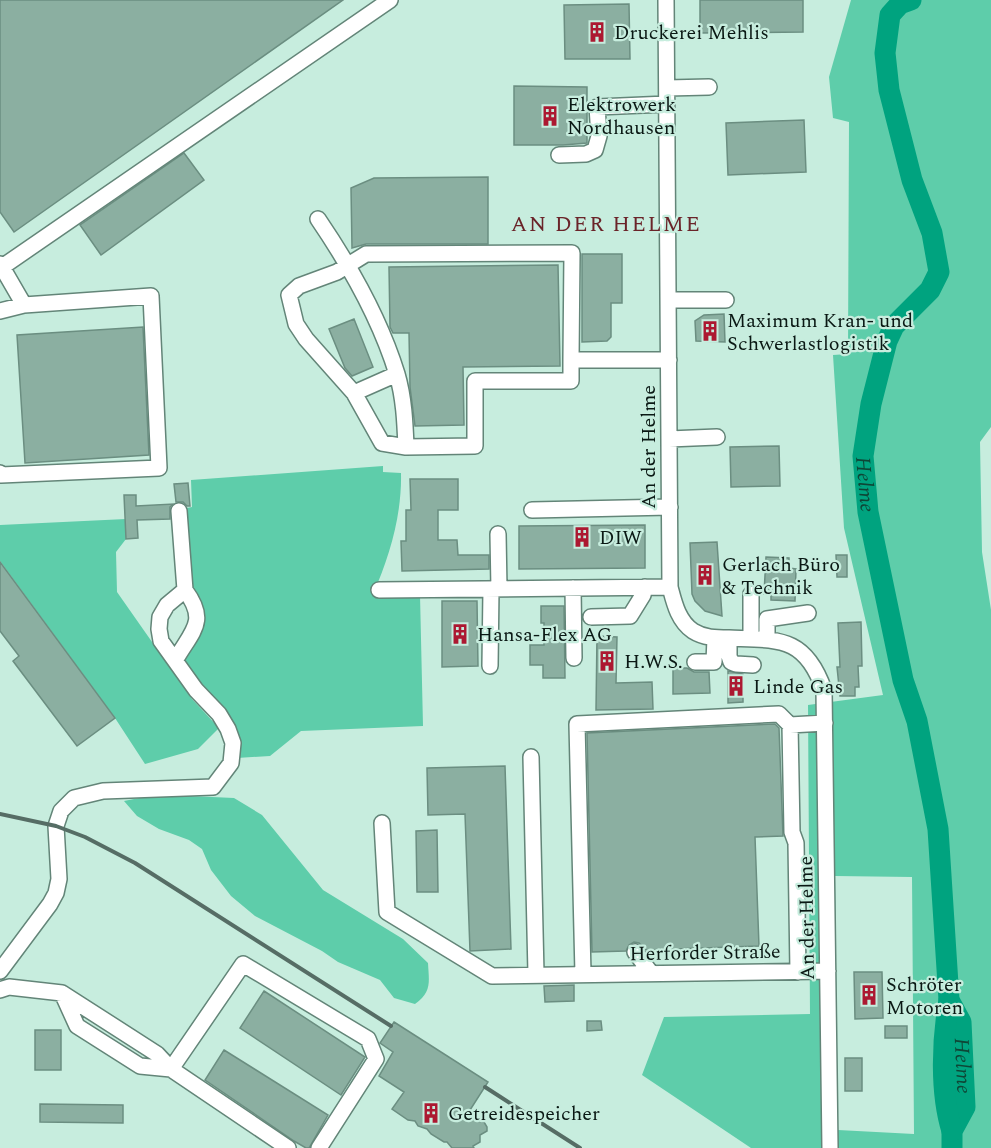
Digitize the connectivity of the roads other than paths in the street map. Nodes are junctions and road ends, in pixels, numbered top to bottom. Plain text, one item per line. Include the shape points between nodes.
1 (390, 0) edge
2 (666, 0) edge
3 (709, 87) dead end
4 (667, 88) junction
5 (667, 104) junction
6 (559, 154) dead end
7 (318, 219) dead end
8 (1, 265) edge
9 (349, 265) junction
10 (668, 300) junction
11 (726, 300) dead end
12 (24, 306) junction
13 (0, 311) edge
14 (571, 360) junction
15 (669, 360) junction
16 (396, 374) junction
17 (354, 393) junction
18 (717, 437) dead end
19 (669, 439) junction
20 (406, 447) junction
21 (0, 473) edge
22 (670, 507) junction
23 (532, 510) dead end
24 (179, 511) dead end
25 (498, 534) dead end
26 (670, 586) junction
27 (645, 587) junction
28 (573, 588) junction
29 (495, 589) junction
30 (185, 590) junction
31 (379, 590) dead end
32 (751, 594) dead end
33 (808, 613) dead end
34 (591, 617) dead end
35 (722, 638) junction
36 (751, 639) junction
37 (767, 639) junction
38 (574, 658) dead end
39 (176, 659) junction
40 (695, 662) dead end
41 (753, 665) dead end
42 (490, 666) dead end
43 (825, 723) junction
44 (790, 725) junction
45 (531, 757) dead end
46 (382, 823) dead end
47 (635, 952) dead end
48 (0, 971) edge
49 (828, 971) junction
50 (798, 972) junction
51 (651, 973) junction
52 (536, 974) junction
53 (583, 974) junction
54 (0, 990) edge
55 (171, 1069) junction
56 (288, 1148) edge
57 (320, 1148) edge
58 (830, 1148) edge

1 - 8 street
2 - 4 street, An der Helme
3 - 4 street
4 - 5 street, An der Helme
5 - 6 street via 597,107 599,136 595,150
5 - 10 street, An der Helme
7 - 9 street
8 - 12 street
9 - 14 street via 366,254 572,253
9 - 16 street
9 - 17 street via 299,286 289,295 296,324
10 - 11 street
10 - 15 street, An der Helme
12 - 13 street
12 - 21 street via 152,296 159,468
14 - 15 street
14 - 20 street via 571,381 475,381 475,446
15 - 19 street, An der Helme
16 - 17 street
16 - 20 street via 404,407
17 - 20 street via 382,442
18 - 19 street
19 - 22 street, An der Helme
22 - 23 street
22 - 26 street, An der Helme
24 - 30 street
25 - 29 street
26 - 27 street
26 - 35 street, An der Helme via 674,604 692,630 708,638
27 - 28 street
27 - 34 street via 630,616
28 - 29 street
28 - 38 street
29 - 31 street
29 - 42 street
30 - 39 street via 198,616
30 - 39 street via 167,605 160,617 161,640
32 - 36 street
33 - 37 street via 767,619
35 - 36 street, An der Helme
35 - 40 street via 714,662
35 - 41 street via 731,662
36 - 37 street, An der Helme
37 - 43 street, An der Helme via 788,644 812,663 824,690
39 - 48 street via 228,729 233,743 231,763 213,787 103,791 74,798 61,811 56,826 56,893
43 - 44 street
43 - 49 street, An der Helme
44 - 50 street
44 - 53 street via 779,714 577,724
45 - 52 street
46 - 52 street, Herforder Straße via 387,912 492,976
47 - 51 street
49 - 50 street, Herforder Straße
49 - 58 street, An der Helme via 824,1086
50 - 51 street, Herforder Straße
51 - 53 street, Herforder Straße
52 - 53 street, Herforder Straße
54 - 55 street via 9,987 63,993 157,1054
55 - 56 street
55 - 57 street via 243,964 368,1040 376,1059

